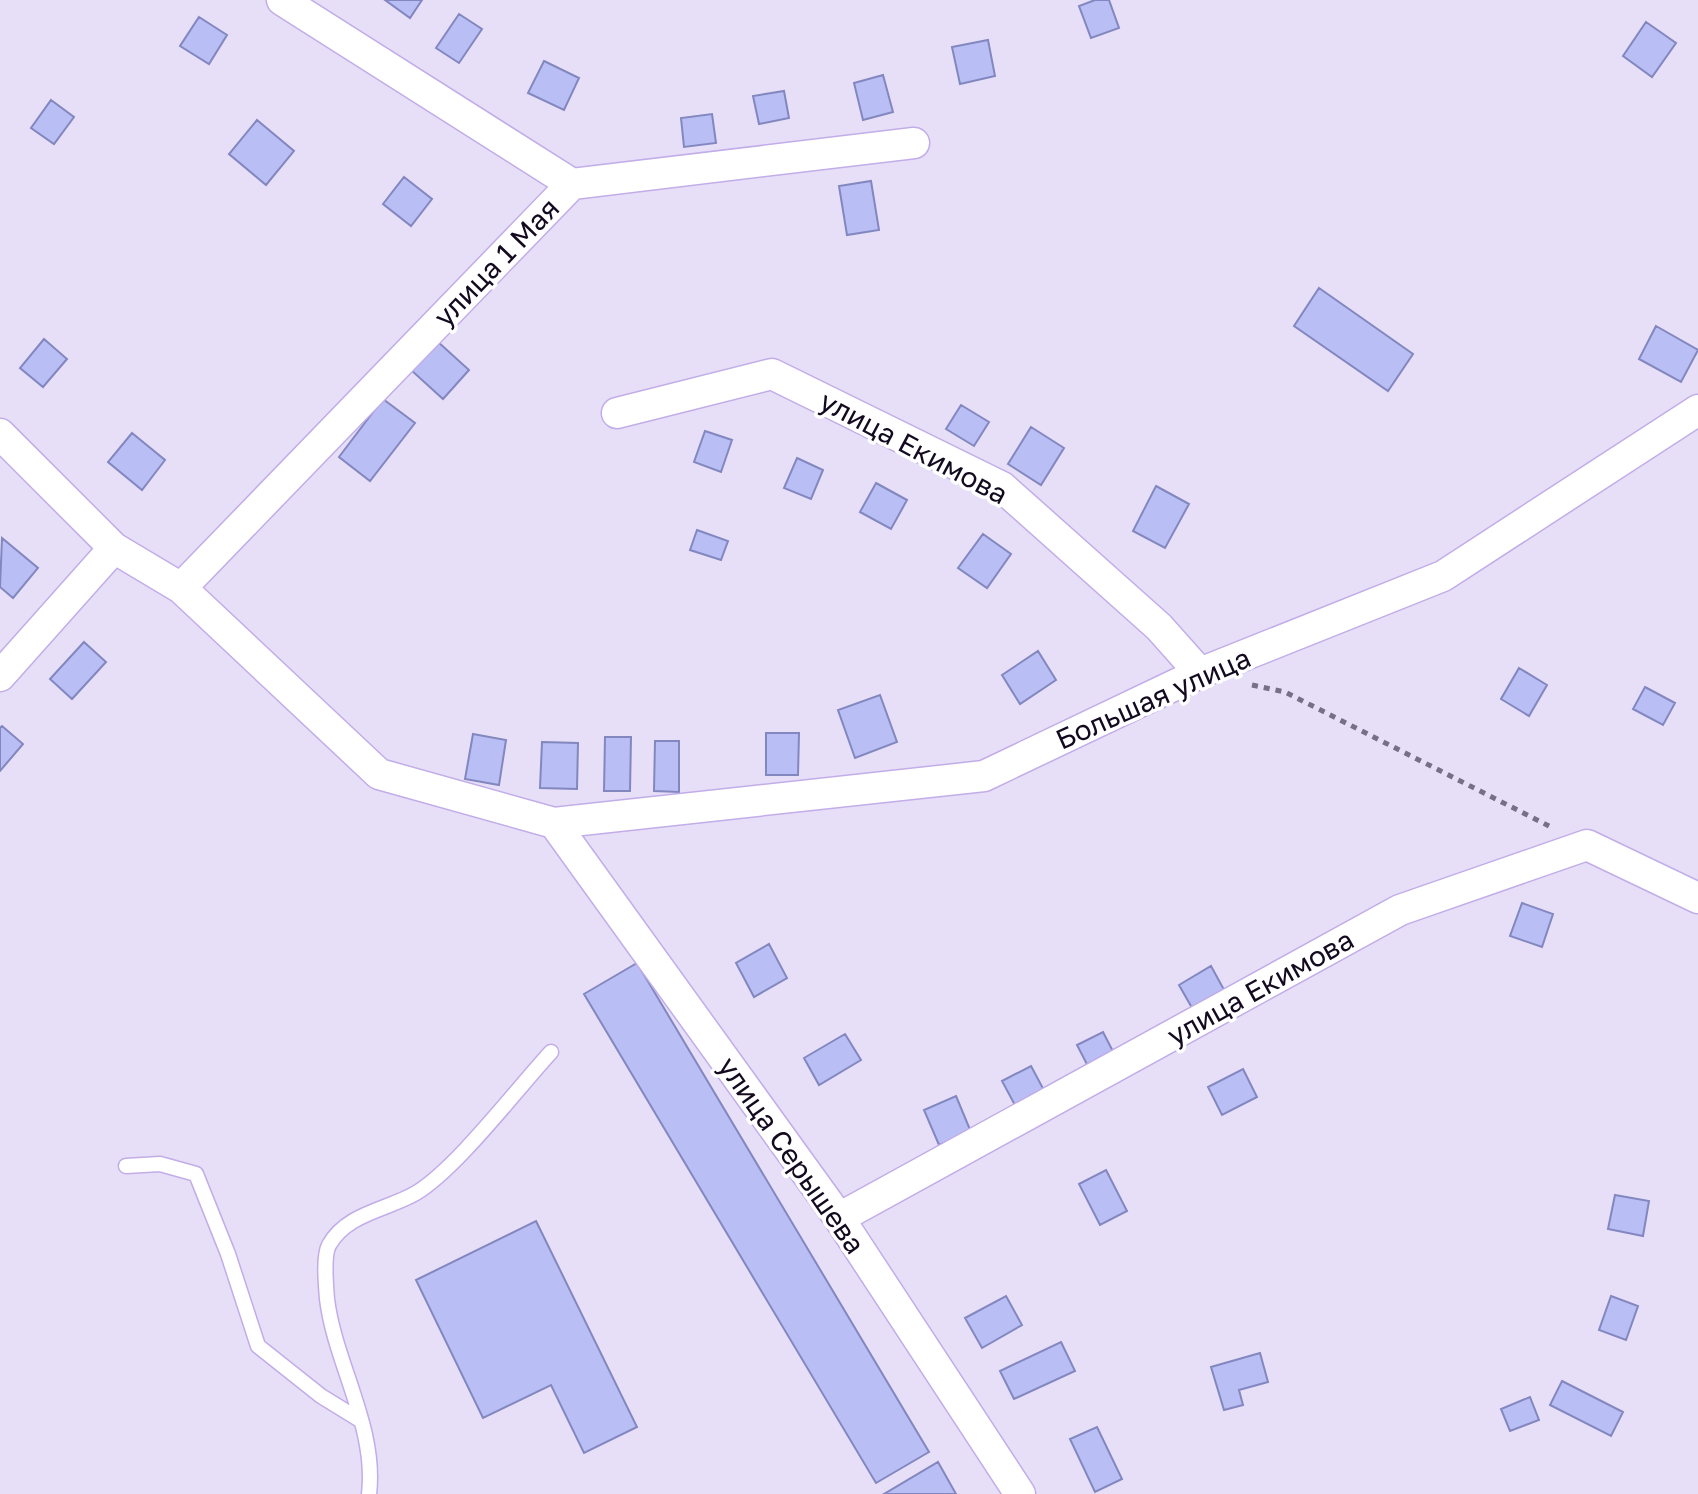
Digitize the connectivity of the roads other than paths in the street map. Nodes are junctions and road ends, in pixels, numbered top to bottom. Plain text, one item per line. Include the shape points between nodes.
1 (282, 0) edge
2 (914, 143) dead end
3 (572, 184) junction
4 (1698, 410) edge
5 (617, 413) dead end
6 (0, 434) edge
7 (114, 548) junction
8 (181, 588) junction
9 (1200, 673) junction
10 (0, 676) edge
11 (554, 823) junction
12 (1698, 898) edge
13 (551, 1052) dead end
14 (126, 1166) dead end
15 (839, 1218) junction
16 (360, 1420) junction
17 (369, 1494) edge
18 (1020, 1494) edge

1 - 3 street
2 - 3 street, улица 1 Мая
3 - 8 street, улица 1 Мая
4 - 9 street, Большая улица via 1443,576
5 - 9 street, улица Екимова via 772,374 1002,487 1159,627
6 - 7 street
7 - 8 street
7 - 10 street
8 - 11 street via 379,774
9 - 11 street, Большая улица via 984,776
11 - 15 street, улица Серышева
12 - 15 street, улица Екимова via 1587,845 1400,910
13 - 16 lane via 418,1192 346,1224 327,1247 327,1300
14 - 16 lane via 160,1164 196,1174 258,1346
15 - 18 street, улица Серышева
16 - 17 lane via 372,1476

